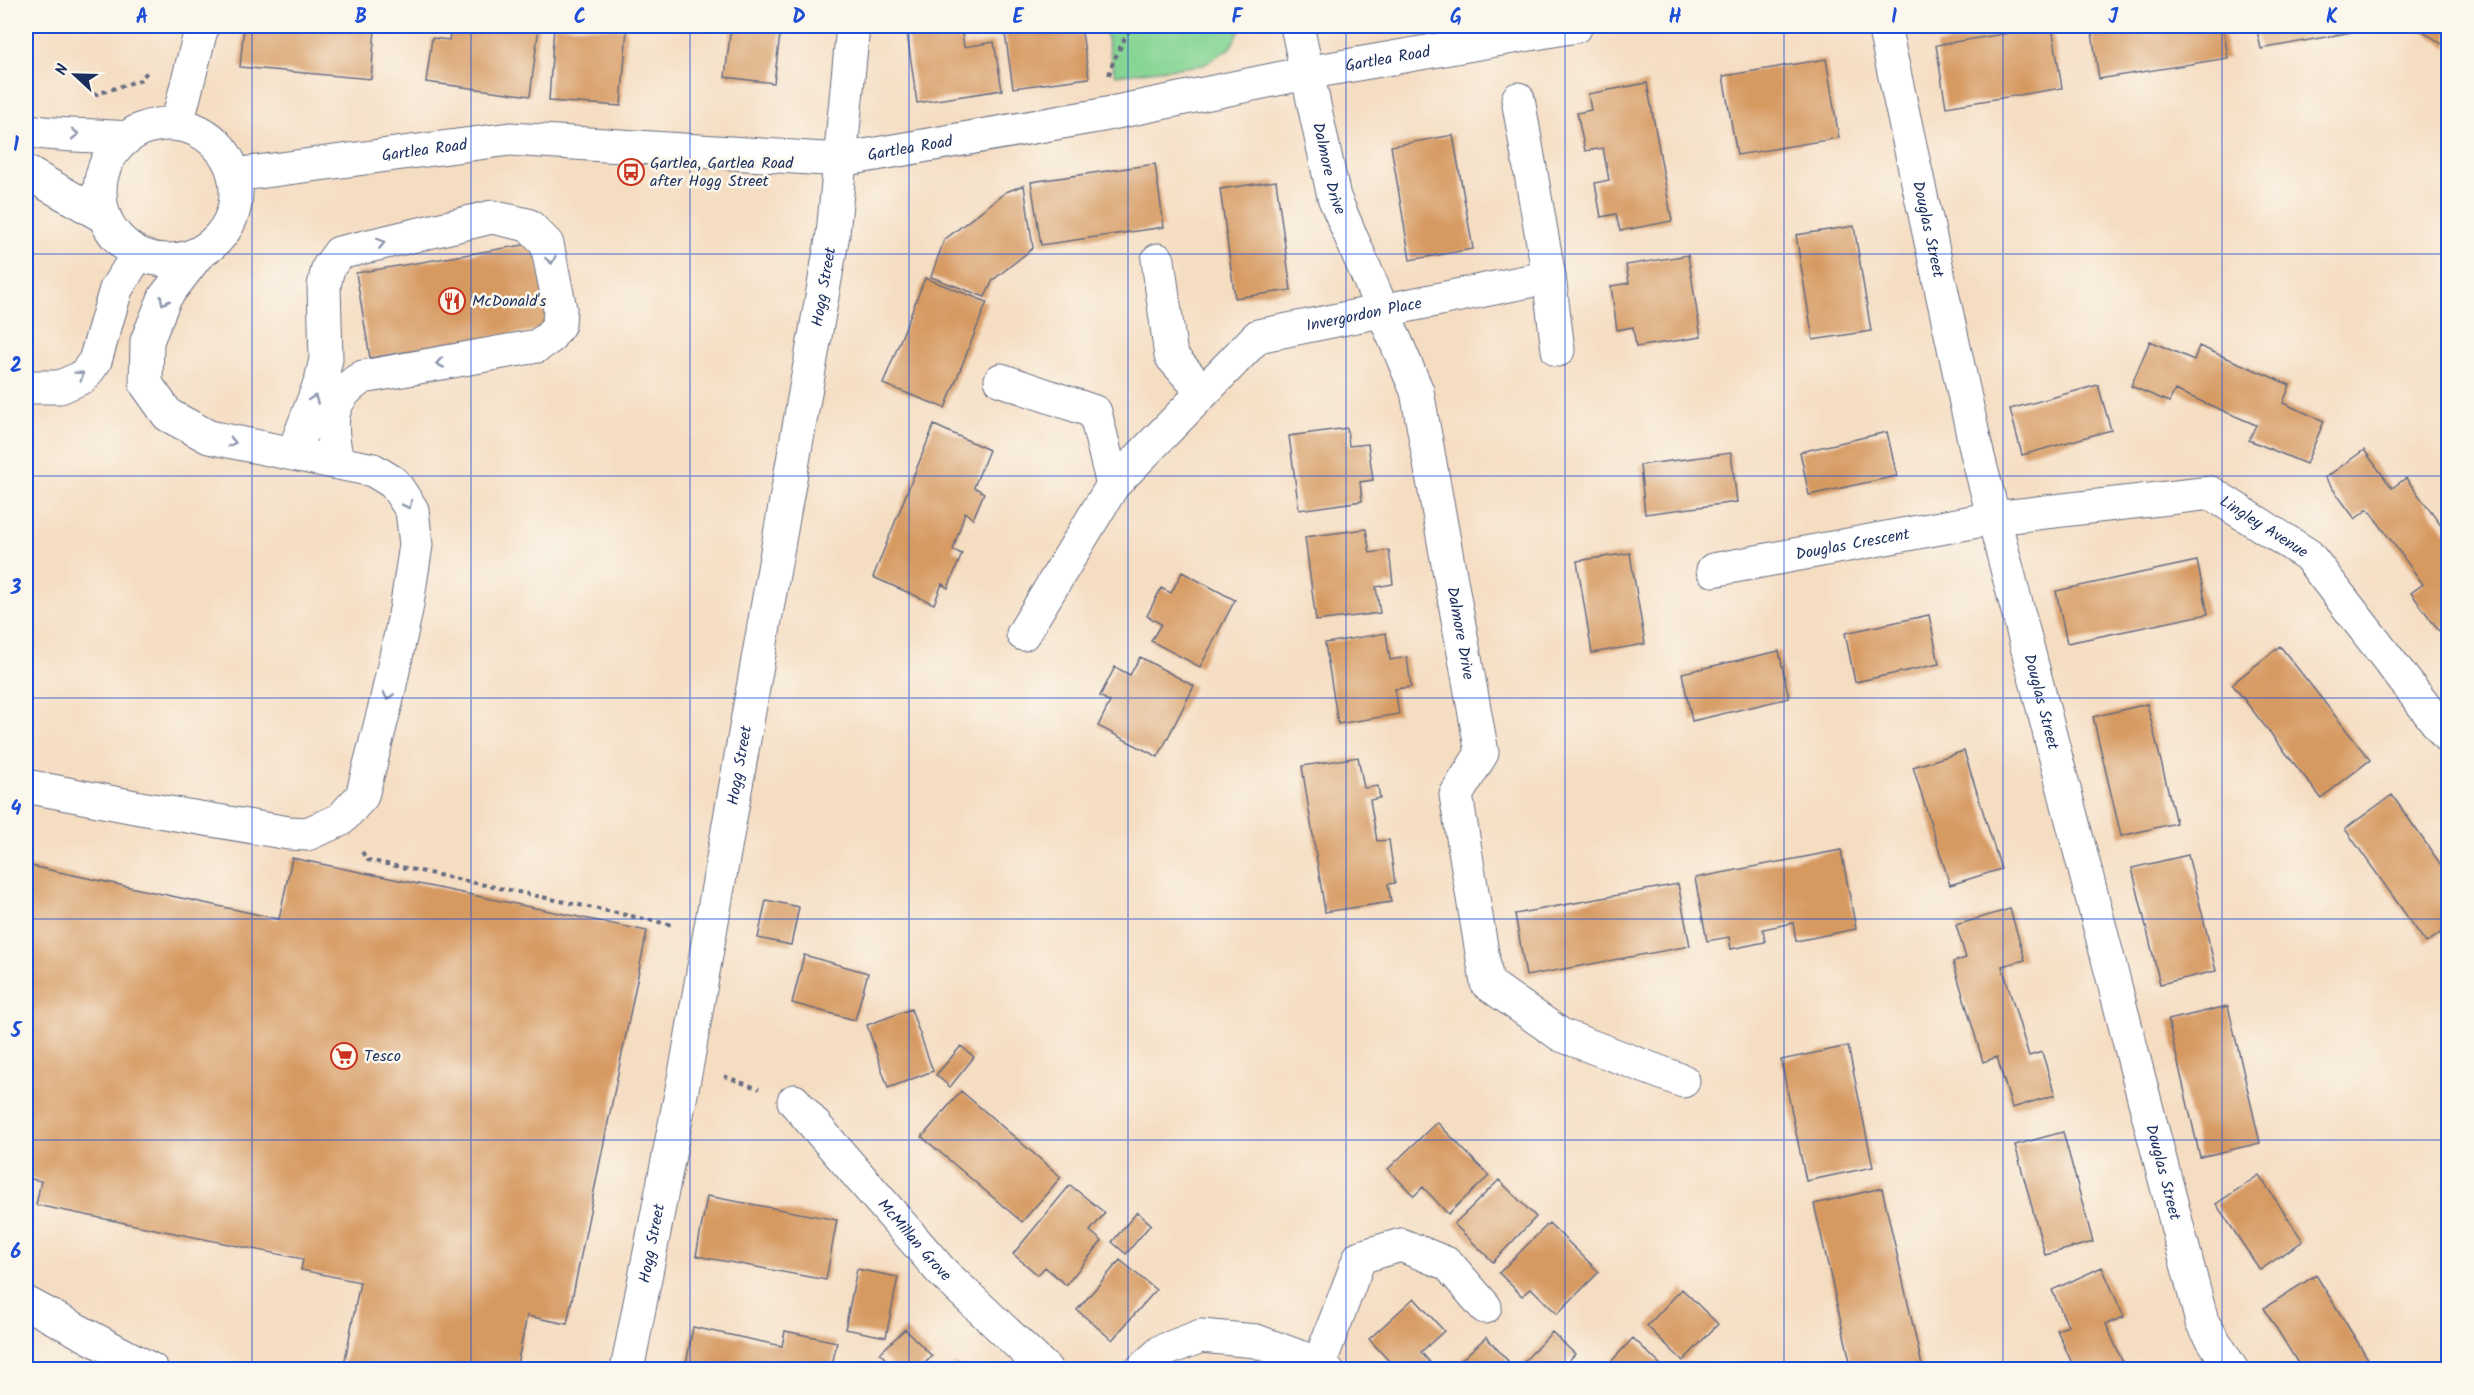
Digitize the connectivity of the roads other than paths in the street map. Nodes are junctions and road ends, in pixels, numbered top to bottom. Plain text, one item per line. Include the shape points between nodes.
1 (202, 26) edge
2 (853, 26) edge
3 (1297, 26) edge
4 (1576, 26) edge
5 (1884, 26) edge
6 (1306, 73) junction
7 (1518, 99) dead end
8 (177, 124) junction
9 (26, 130) edge
10 (125, 138) junction
11 (841, 160) junction
12 (26, 172) edge
13 (234, 175) junction
14 (103, 216) junction
15 (138, 254) junction
16 (198, 254) junction
17 (1158, 260) dead end
18 (1549, 277) junction
19 (1383, 310) junction
20 (1558, 350) dead end
21 (1002, 380) dead end
22 (26, 387) edge
23 (1203, 392) junction
24 (293, 454) junction
25 (337, 462) junction
26 (1113, 485) junction
27 (1994, 518) junction
28 (1713, 570) dead end
29 (1023, 634) dead end
30 (2448, 737) edge
31 (26, 786) edge
32 (1683, 1081) dead end
33 (794, 1101) road end
34 (26, 1303) edge
35 (1485, 1307) dead end
36 (1323, 1366) edge
37 (152, 1370) edge
38 (627, 1370) edge
39 (1046, 1370) edge
40 (1141, 1370) edge
41 (2232, 1370) edge

1 - 8 street
2 - 11 street, Hogg Street
3 - 6 street, Dalmore Drive
4 - 6 street, Gartlea Road
5 - 27 street, Douglas Street
6 - 11 street, Gartlea Road via 1097,116
6 - 19 street, Dalmore Drive via 1334,197
7 - 18 street
8 - 10 street via 146,127
8 - 13 street via 204,134 222,150
9 -> 10 street
10 - 14 street via 106,162 99,190
11 - 13 street, Gartlea Road via 510,139
11 - 38 street, Hogg Street via 831,246 687,1063
12 - 14 street
13 - 16 street via 236,199 232,216 220,237
14 - 15 street via 118,240
15 - 16 street via 166,261
22 -> 15 street via 60,387 83,377 94,361 116,289
16 -> 24 street via 165,297 147,341 146,384 168,415 209,437
17 - 23 street via 1171,356
18 - 19 street, Invergordon Place
18 - 20 street
19 - 23 street, Invergordon Place via 1258,336
19 - 32 street, Dalmore Drive via 1418,391 1482,753 1456,795 1487,983 1561,1035
21 - 26 street via 1095,412
23 - 26 street, Invergordon Place
24 - 25 street
24 -> 25 street via 321,381 326,359 324,286 328,268 339,254 492,217 528,225 539,234 547,244 560,309 559,324 549,338 537,346 363,377 348,386 334,411 331,427
25 -> 31 street via 373,470 394,483 412,510 416,545 386,703 362,796 340,820 307,834 289,833
26 - 29 street, Invergordon Place
27 - 28 street, Douglas Crescent
27 - 30 street, Lingley Avenue via 2211,494 2308,555
27 - 41 street, Douglas Street via 2202,1322
33 - 39 street, McMillan Grove via 940,1271
34 - 37 street
35 - 36 street via 1448,1264 1401,1245 1360,1257
36 - 40 street via 1256,1341 1201,1336 1162,1351

